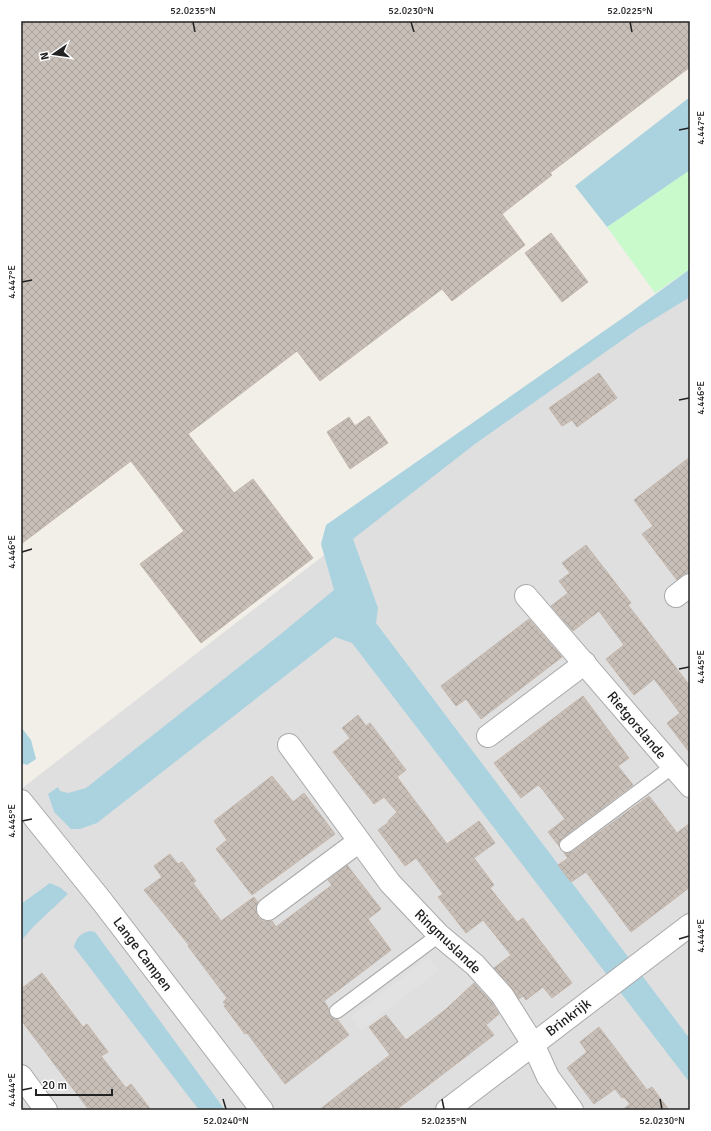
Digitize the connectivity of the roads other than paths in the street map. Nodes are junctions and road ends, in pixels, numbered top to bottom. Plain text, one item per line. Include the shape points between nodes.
1 (526, 596) dead end
2 (585, 663) junction
3 (488, 736) dead end
4 (289, 745) dead end
5 (672, 767) junction
6 (690, 786) edge
7 (21, 801) edge
8 (358, 842) junction
9 (567, 845) dead end
10 (268, 909) dead end
11 (690, 925) edge
12 (439, 935) junction
13 (337, 1011) dead end
14 (533, 1044) junction
15 (21, 1076) edge
16 (46, 1110) edge
17 (262, 1110) edge
18 (447, 1110) edge
19 (572, 1110) edge

1 - 2 street, Rietgorslande
2 - 3 street
2 - 5 street, Rietgorslande
4 - 8 street, Ringmuslande
5 - 6 street, Rietgorslande
5 - 9 lane
7 - 17 street, Lange Campen via 101,900
8 - 10 street
8 - 12 street, Ringmuslande via 390,883
11 - 14 street, Brinkrijk
12 - 13 lane
12 - 14 street, Ringmuslande via 475,965 502,995
14 - 18 street, Brinkrijk
14 - 19 street, Ringmuslande via 548,1077
15 - 16 street

